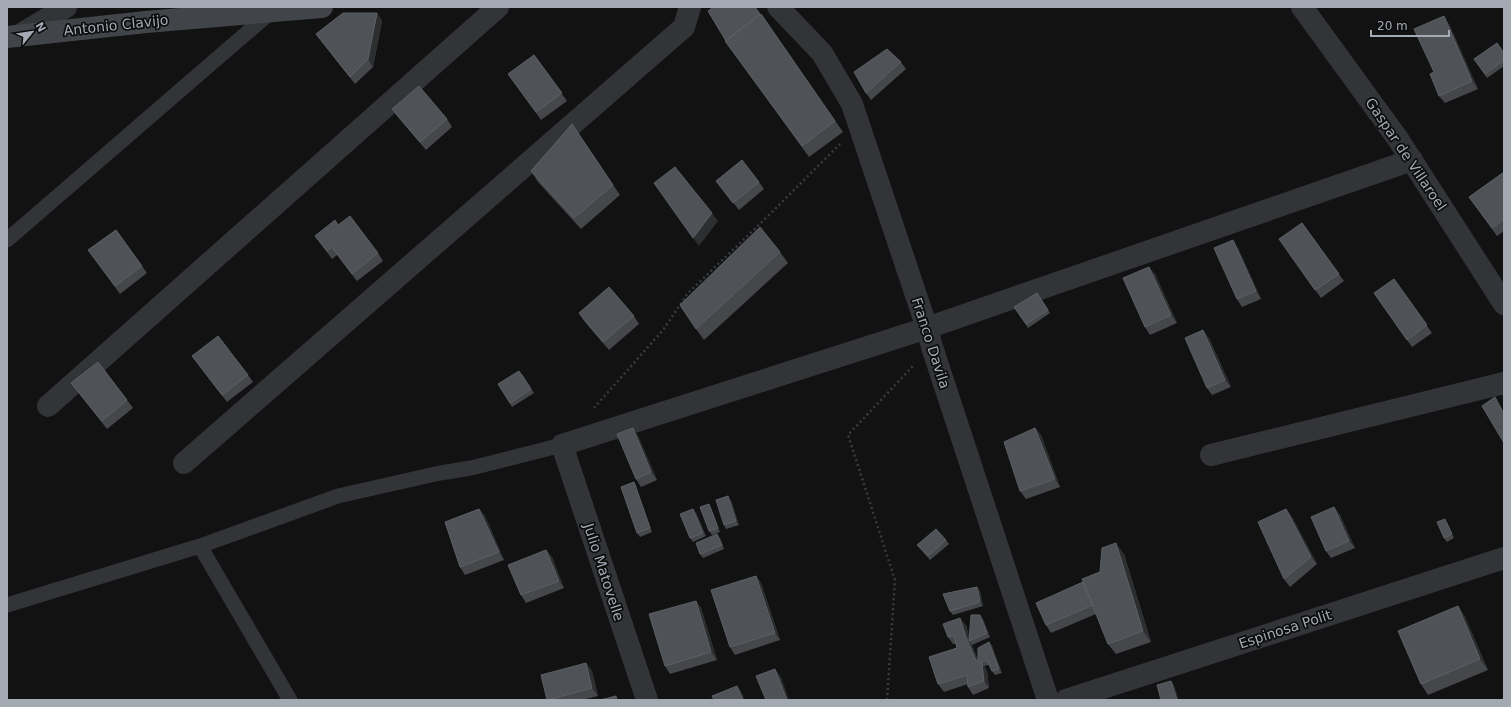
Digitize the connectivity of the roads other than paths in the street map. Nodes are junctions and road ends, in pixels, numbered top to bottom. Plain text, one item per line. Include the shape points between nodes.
1 (66, 7) edge
2 (322, 7) edge
3 (498, 7) edge
4 (690, 7) edge
5 (778, 7) edge
6 (1302, 7) edge
7 (272, 12) junction
8 (11, 39) edge
9 (1412, 160) junction
10 (7, 240) edge
11 (1504, 304) edge
12 (930, 337) junction
13 (1504, 383) edge
14 (48, 406) dead end
15 (562, 445) junction
16 (1211, 456) dead end
17 (184, 463) dead end
18 (200, 546) junction
19 (1504, 558) edge
20 (7, 605) edge
21 (290, 700) edge
22 (647, 700) edge
23 (1048, 700) edge
24 (1066, 700) edge

1 - 8 street
2 - 7 main road, Antonio Clavijo
3 - 14 street
4 - 17 street via 684,27
5 - 12 street, Franco Davila via 822,53 852,104
6 - 9 street, Gaspar de Villaroel
7 - 8 main road, Antonio Clavijo via 146,22
7 - 10 lane
9 - 11 street, Gaspar de Villaroel
9 - 12 street
12 - 15 street
12 - 23 street, Franco Davila
13 - 16 street
15 - 18 lane via 471,468 338,496
15 - 22 street, Julio Matovelle
18 - 20 lane
18 - 21 lane
19 - 24 street, Espinosa Polit

